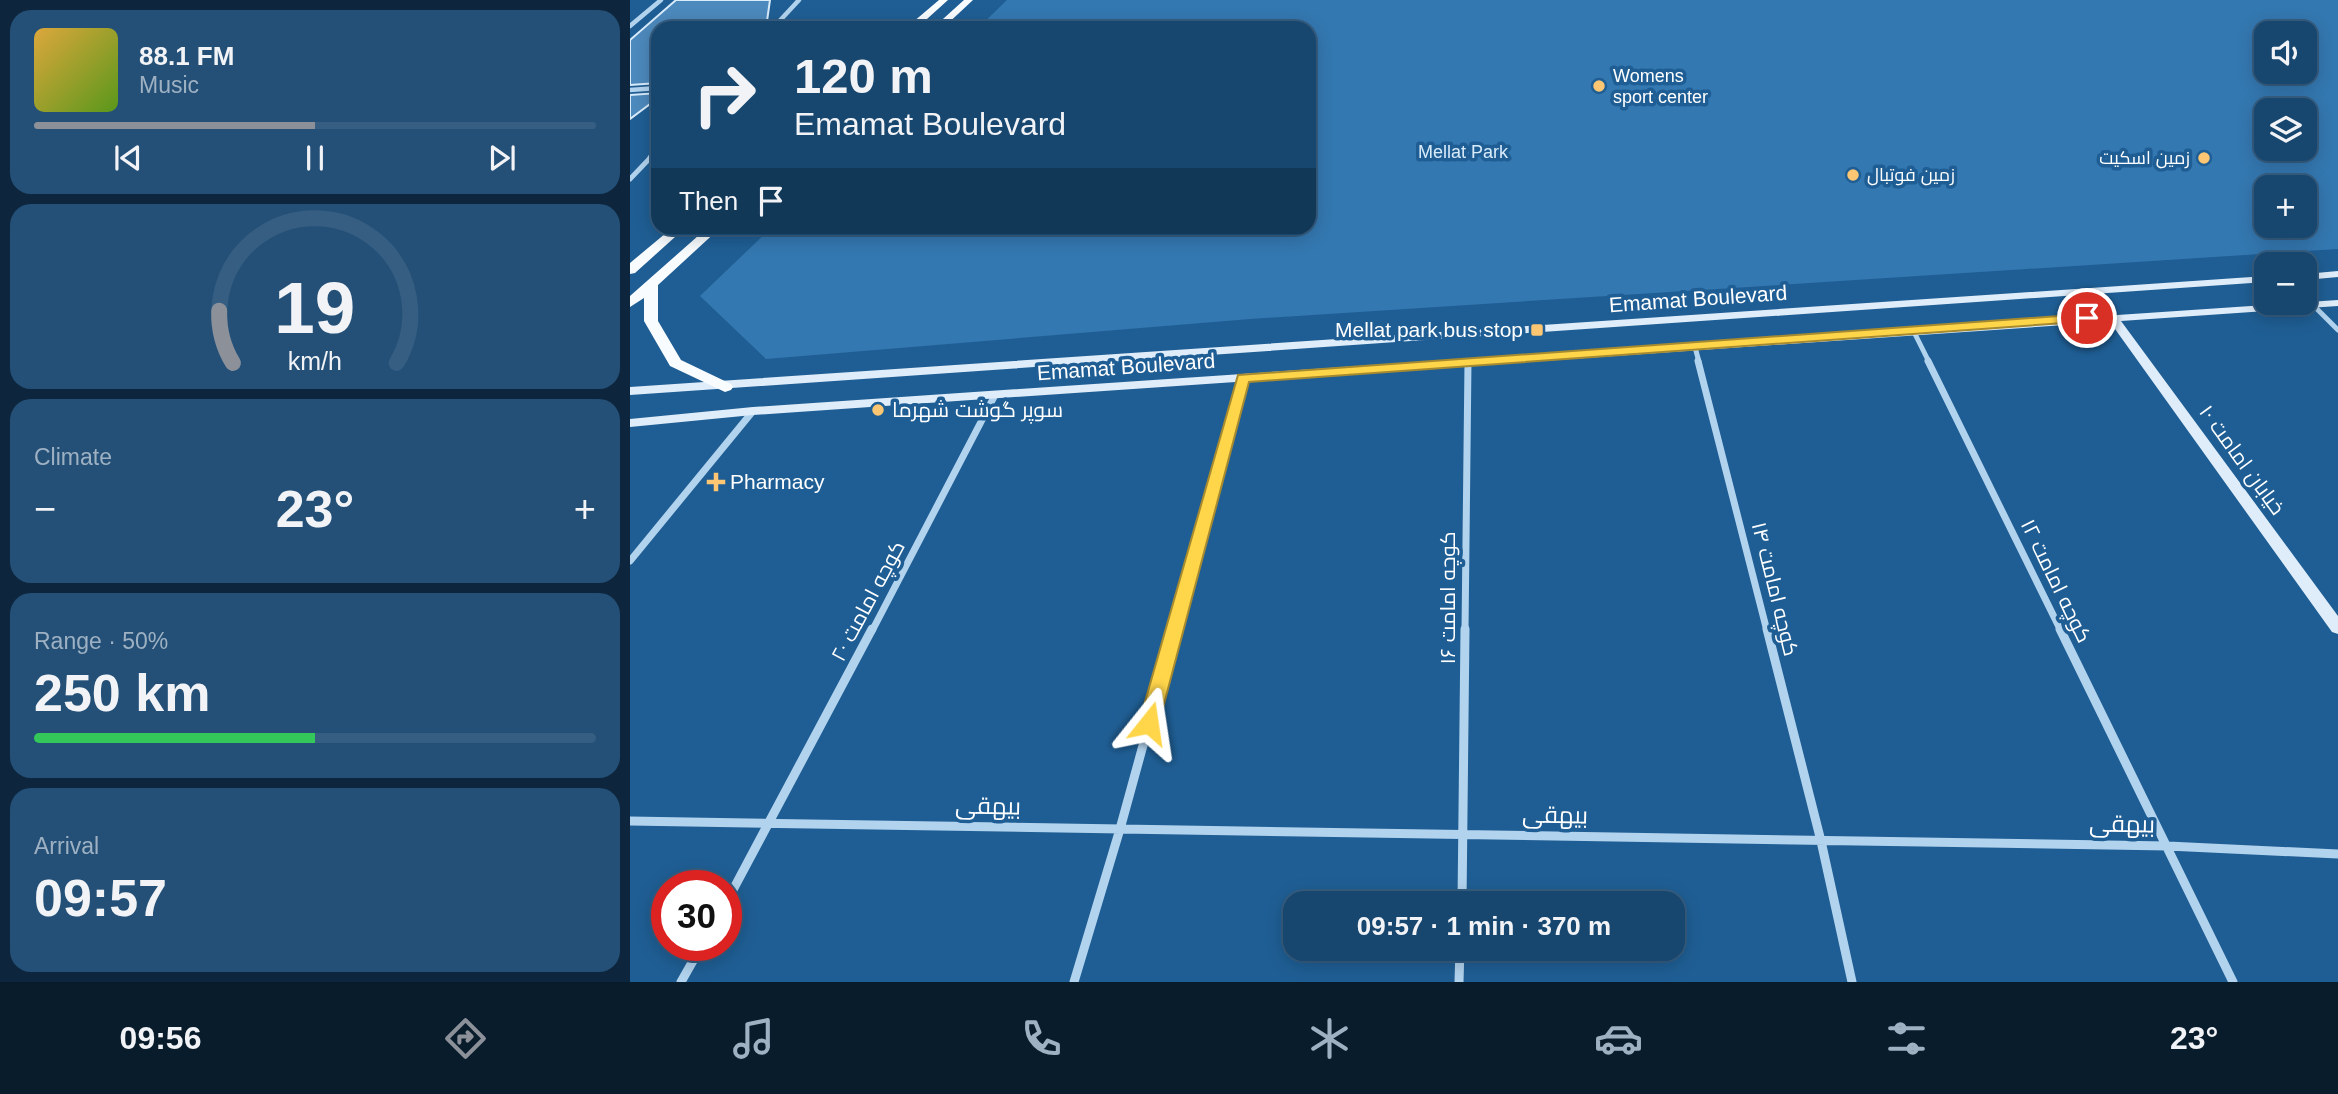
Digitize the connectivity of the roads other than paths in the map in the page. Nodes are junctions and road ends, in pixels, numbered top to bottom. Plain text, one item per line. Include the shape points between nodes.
1 (661, 0) edge
2 (799, 0) edge
3 (944, 0) edge
4 (969, 0) edge
5 (780, 21) edge
6 (919, 21) edge
7 (945, 21) edge
8 (630, 26) edge
9 (651, 88) edge
10 (630, 90) edge
11 (651, 156) edge
12 (630, 179) edge
13 (671, 235) edge
14 (706, 235) edge
15 (630, 270) edge
16 (2338, 274) edge
17 (2317, 275) edge
18 (2254, 280) edge
19 (651, 283) junction
20 (630, 303) edge
21 (2338, 303) edge
22 (2317, 305) edge
23 (2254, 309) edge
24 (2317, 309) edge
25 (2112, 317) junction
26 (1913, 330) junction
27 (2338, 330) edge
28 (1695, 347) junction
29 (1468, 362) junction
30 (1243, 378) junction
31 (725, 387) junction
32 (630, 391) edge
33 (995, 395) junction
34 (753, 411) junction
35 (630, 423) edge
36 (630, 561) edge
37 (2338, 628) edge
38 (630, 821) edge
39 (771, 823) junction
40 (1120, 829) junction
41 (1464, 835) junction
42 (1821, 841) junction
43 (2168, 846) junction
44 (2338, 854) edge
45 (742, 875) edge
46 (1462, 891) edge
47 (693, 961) edge
48 (1460, 961) edge
49 (681, 982) edge
50 (1074, 982) edge
51 (1459, 982) edge
52 (1853, 982) edge
53 (2233, 982) edge

1 - 8 street
2 - 5 street
3 - 6 main road
4 - 7 main road
9 - 10 street
11 - 12 street
13 - 15 main road
14 - 19 main road
16 - 17 main road
18 - 31 main road, Emamat Boulevard
19 - 20 main road
19 - 31 main road via 650,321 675,363
21 - 22 main road, Emamat Boulevard
23 - 25 main road, Emamat Boulevard
24 - 27 street
25 - 26 main road, Emamat Boulevard
25 - 37 main road, خیابان امامت ۱۰
26 - 28 main road, Emamat Boulevard
26 - 43 street, کوچه امامت ۱۲
28 - 29 main road, Emamat Boulevard
28 - 42 street, کوچه امامت ۱۴
29 - 30 main road, Emamat Boulevard
29 - 41 street, کوچه امامت ۱۶
30 - 33 main road, Emamat Boulevard
30 - 40 street
31 - 32 main road, Emamat Boulevard
33 - 34 main road, Emamat Boulevard
33 - 39 street, کوچه امامت ۲۰
34 - 35 main road, Emamat Boulevard
34 - 36 street
38 - 39 street, بیهقی
39 - 40 street, بیهقی
39 - 45 street, کوچه امامت ۲۰
40 - 41 street, بیهقی
40 - 50 street
41 - 42 street, بیهقی
41 - 46 street, کوچه امامت ۱۶
42 - 43 street, بیهقی
42 - 52 street, کوچه امامت ۱۴
43 - 44 street, بیهقی
43 - 53 street, کوچه امامت ۱۲
47 - 49 street
48 - 51 street

